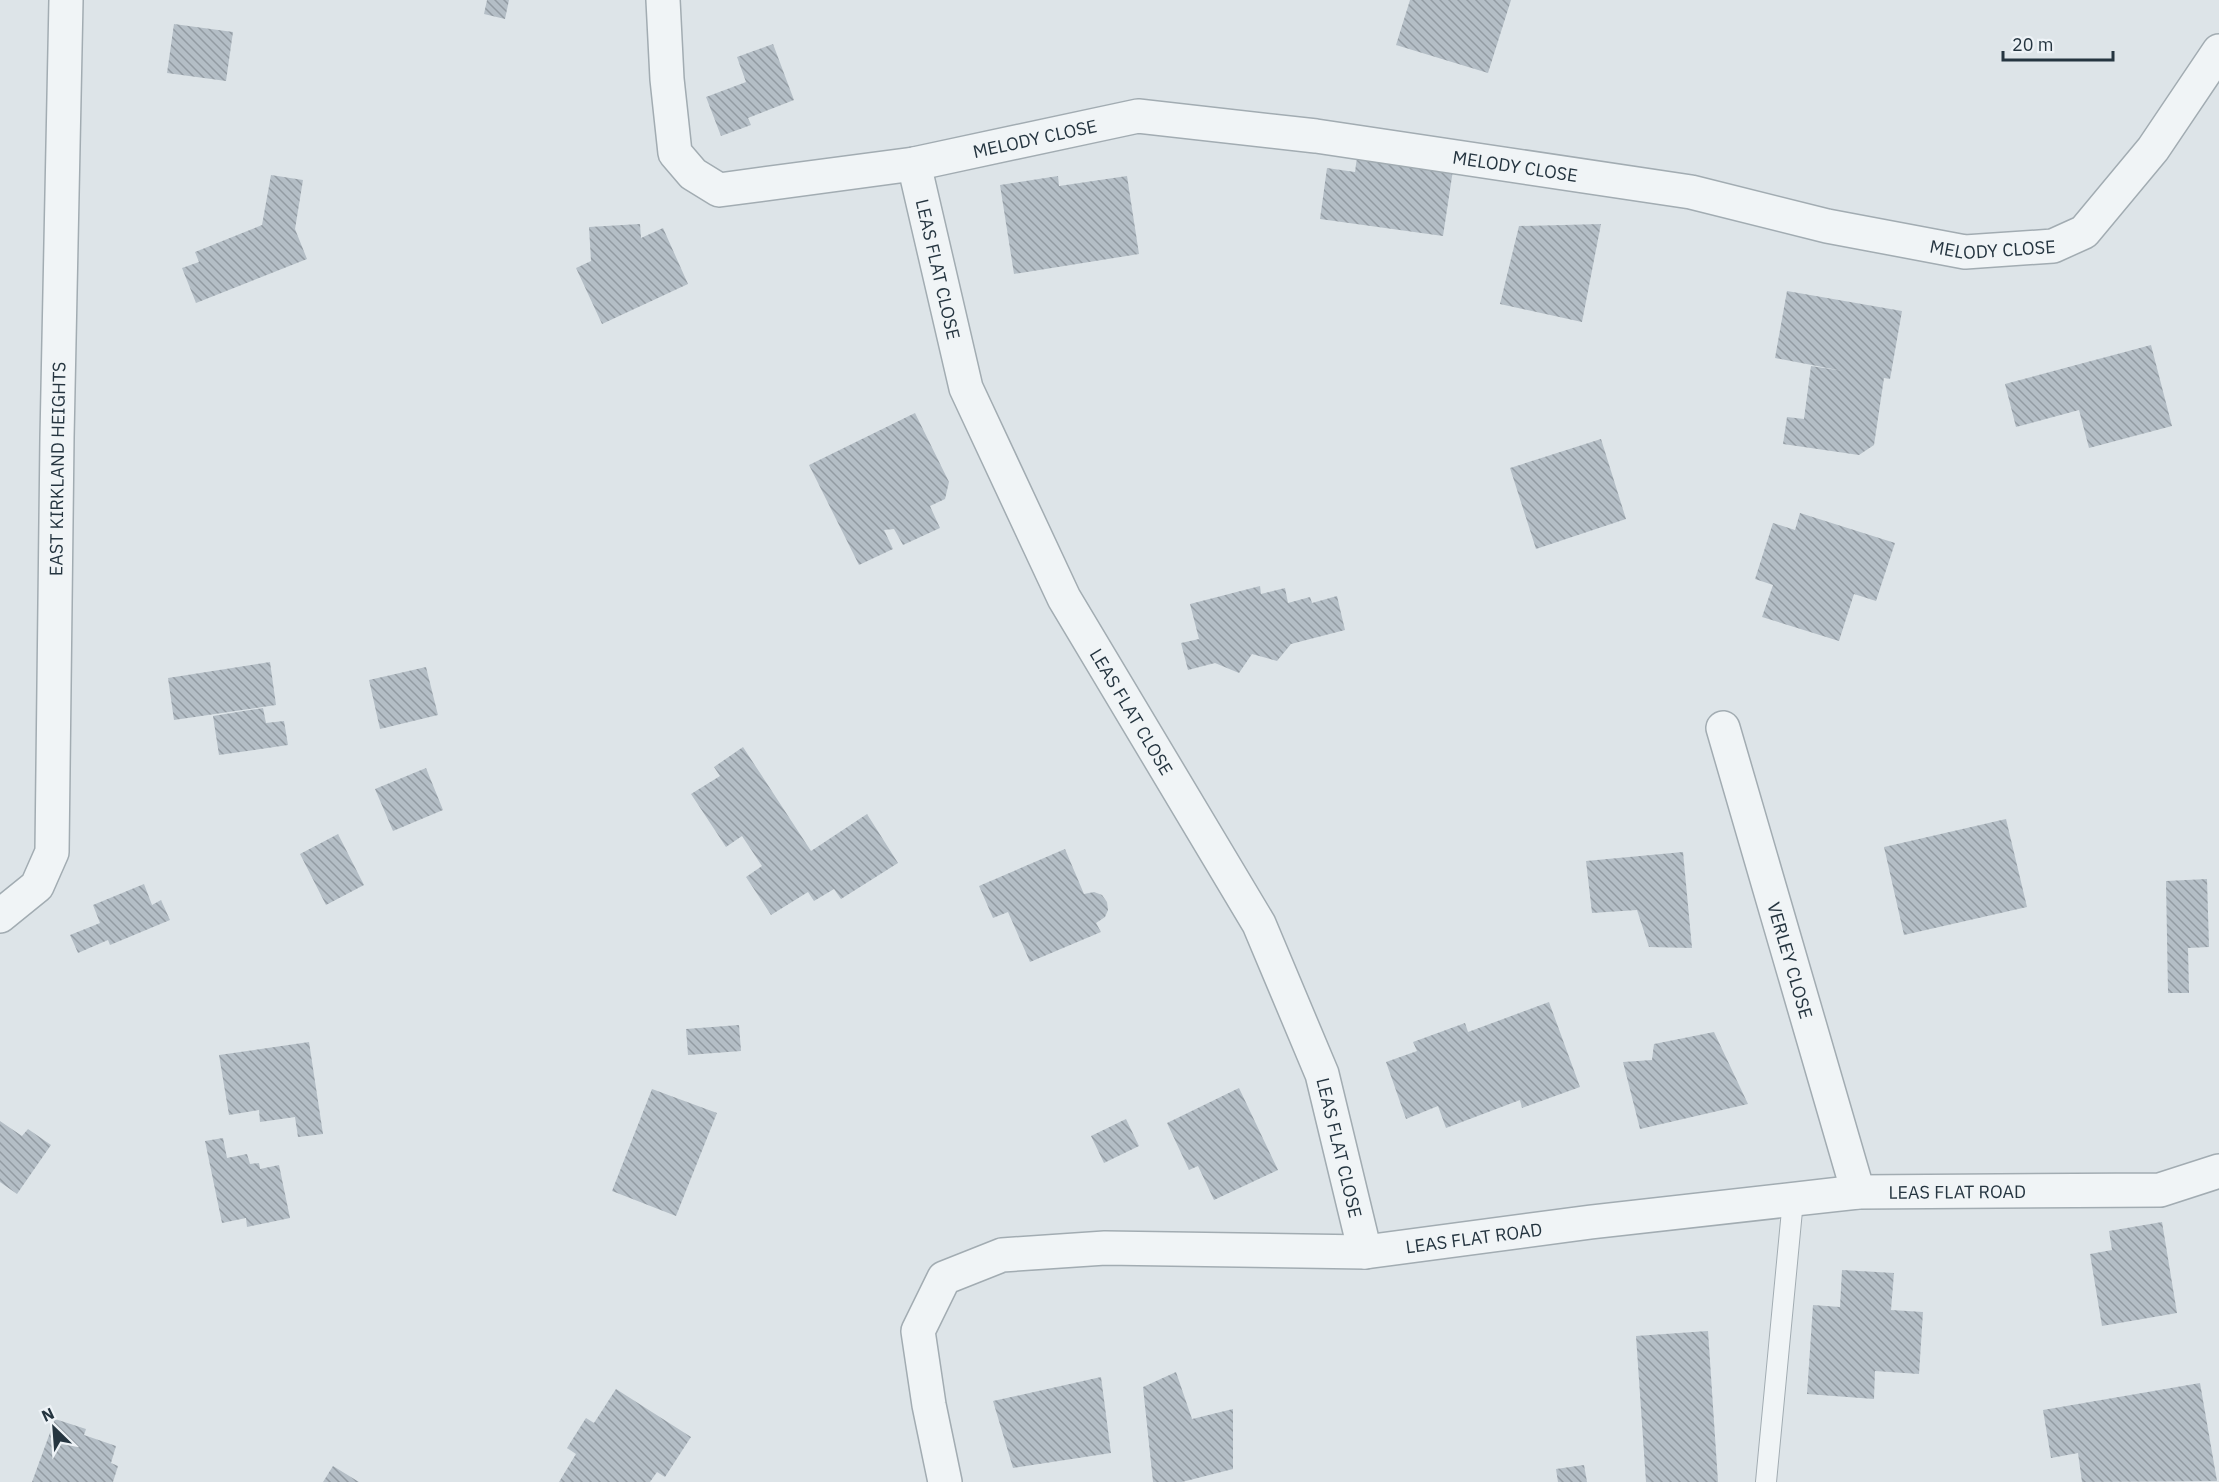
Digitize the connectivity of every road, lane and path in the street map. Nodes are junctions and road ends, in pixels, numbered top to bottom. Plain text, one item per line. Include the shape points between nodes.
1 (66, 0) edge
2 (663, 0) edge
3 (2219, 51) edge
4 (914, 164) junction
5 (1723, 728) dead end
6 (0, 916) edge
7 (2219, 1171) edge
8 (1858, 1192) junction
9 (1793, 1200) junction
10 (1365, 1252) junction
11 (945, 1482) edge
12 (1766, 1482) edge

1 - 6 street, EAST KIRKLAND HEIGHTS via 52,852 37,886
2 - 4 street, MELODY CLOSE via 675,153 693,174 719,190
3 - 4 street, MELODY CLOSE via 2153,149 2085,232 2053,246 1965,252 1827,226 1691,192 1316,136 1138,116
4 - 10 street, LEAS FLAT CLOSE via 966,388 1064,598 1259,924 1322,1074
5 - 8 street, VERLEY CLOSE
7 - 8 street, LEAS FLAT ROAD via 2160,1190
8 - 9 street, LEAS FLAT ROAD
9 - 10 street, LEAS FLAT ROAD
9 - 12 lane
10 - 11 street, LEAS FLAT ROAD via 1105,1248 1002,1255 944,1278 918,1331

